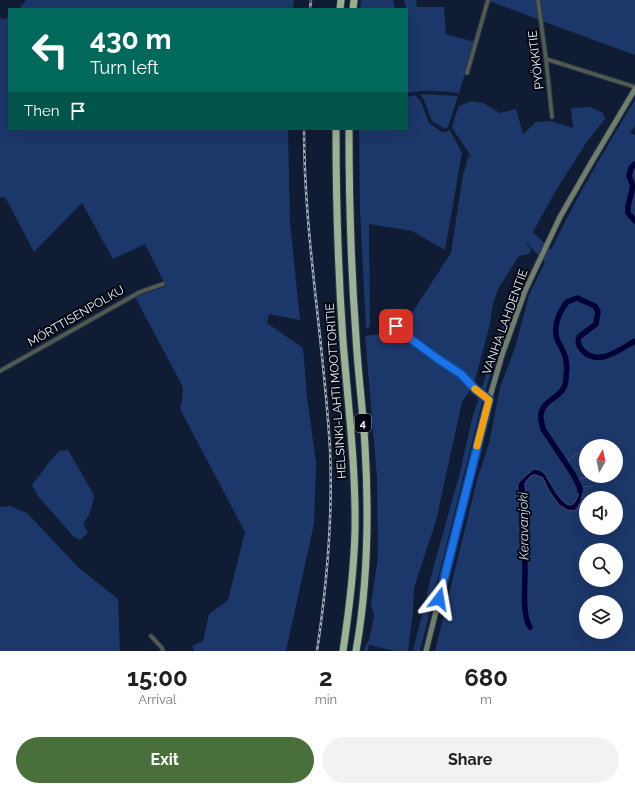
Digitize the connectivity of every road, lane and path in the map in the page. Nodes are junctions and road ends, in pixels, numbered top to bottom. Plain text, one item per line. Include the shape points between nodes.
1 (488, 0) edge
2 (538, 0) edge
3 (546, 59) junction
4 (467, 73) dead end
5 (635, 88) edge
6 (552, 117) dead end
7 (336, 130) edge
8 (349, 130) edge
9 (163, 284) dead end
10 (396, 326) dead end
11 (0, 371) edge
12 (489, 400) junction
13 (151, 636) dead end
14 (163, 651) edge
15 (343, 651) edge
16 (356, 651) edge
17 (426, 651) edge

1 - 4 street
2 - 3 street, PYÖKKITIE
3 - 5 street
3 - 6 street, PYÖKKITIE
5 - 12 main road, VANHA LAHDENTIE via 560,217 525,291
7 - 15 highway, HELSINKI-LAHTI MOOTTORITIE / 4 via 339,271 355,532 349,612
8 - 16 highway, HELSINKI-LAHTI MOOTTORITIE / 4 via 351,270 367,488 367,532
9 - 11 street, MÖRTTISENPOLKU via 140,292
10 - 12 street via 461,374
12 - 17 main road, VANHA LAHDENTIE
13 - 14 street

